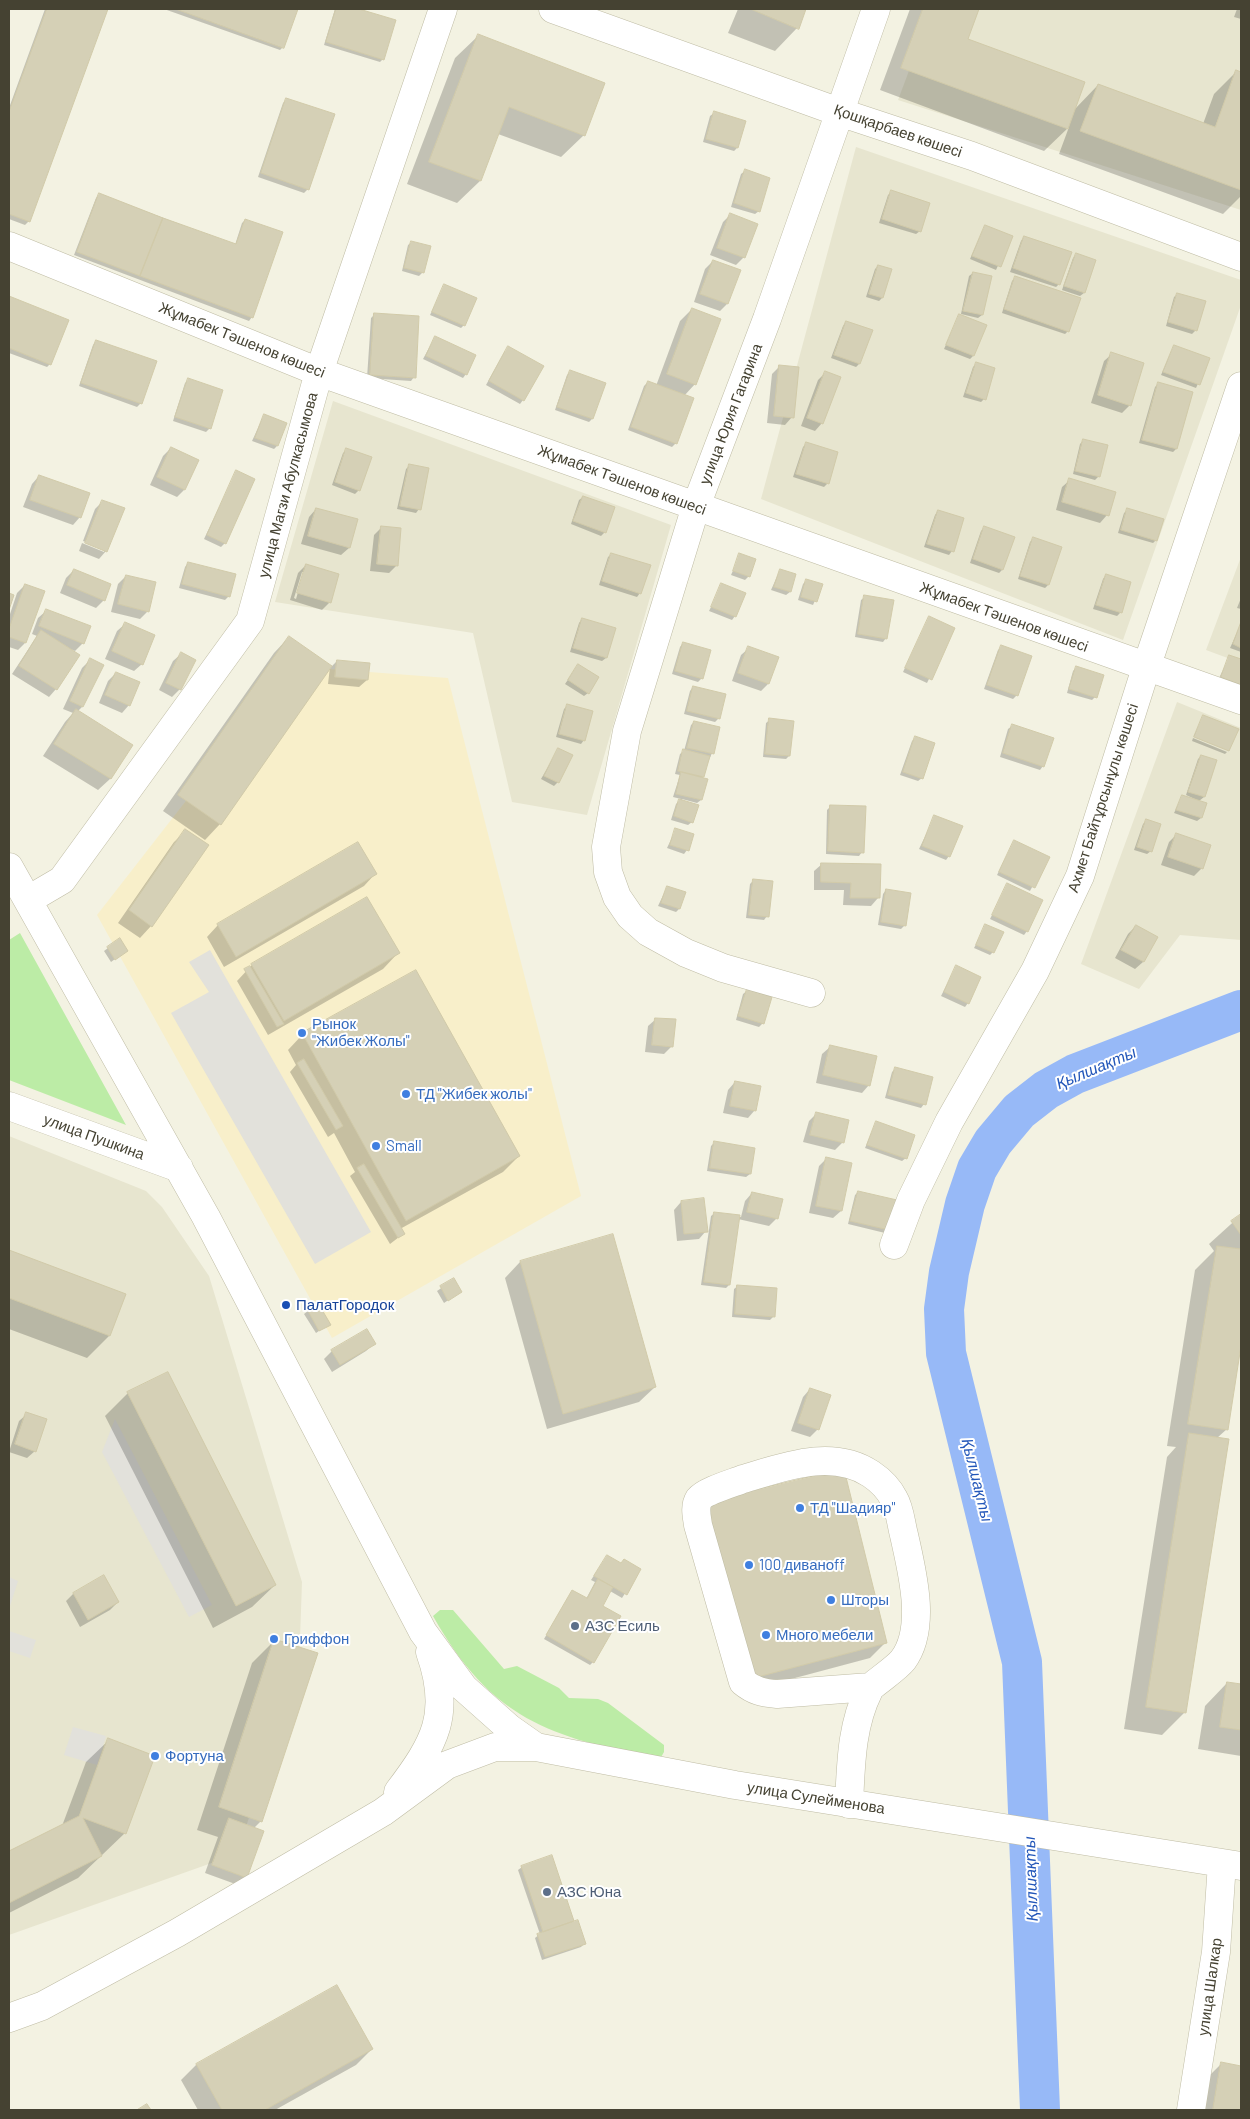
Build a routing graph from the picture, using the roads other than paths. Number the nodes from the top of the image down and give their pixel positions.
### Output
1 (443, 9) edge
2 (553, 9) edge
3 (876, 9) edge
4 (839, 112) junction
5 (9, 246) edge
6 (1241, 257) edge
7 (319, 372) junction
8 (1241, 386) edge
9 (696, 506) junction
10 (1146, 668) junction
11 (1241, 700) edge
12 (9, 867) edge
13 (28, 900) junction
14 (812, 993) dead end
15 (9, 1106) edge
16 (179, 1168) junction
17 (894, 1245) dead end
18 (423, 1632) junction
19 (870, 1687) junction
20 (536, 1746) junction
21 (849, 1804) junction
22 (383, 1812) junction
23 (1231, 1865) edge
24 (9, 2018) edge
25 (1191, 2110) edge

1 - 7 street, улица Магзи Абулкасымова
2 - 4 street, Қошқарбаев көшесі
3 - 4 street, улица Юрия Гагарина
4 - 6 street, Қошқарбаев көшесі
4 - 9 street, улица Юрия Гагарина
5 - 7 street, Жұмабек Тәшенов көшесі
7 - 9 street, Жұмабек Тәшенов көшесі
7 - 13 street, улица Магзи Абулкасымова
8 - 10 street, Ахмет Байтұрсынұлы көшесі
9 - 10 street, Жұмабек Тәшенов көшесі
9 - 14 street, улица Юрия Гагарина
10 - 11 street, Жұмабек Тәшенов көшесі
10 - 17 street, Ахмет Байтұрсынұлы көшесі
12 - 13 street
13 - 16 street
15 - 16 street, улица Пушкина
16 - 18 street
18 - 20 street
18 - 22 street
19 - 19 street
19 - 21 street
20 - 21 street, улица Сулейменова
20 - 22 street
21 - 23 street, улица Сулейменова
22 - 24 street
23 - 25 street, улица Шалкар

